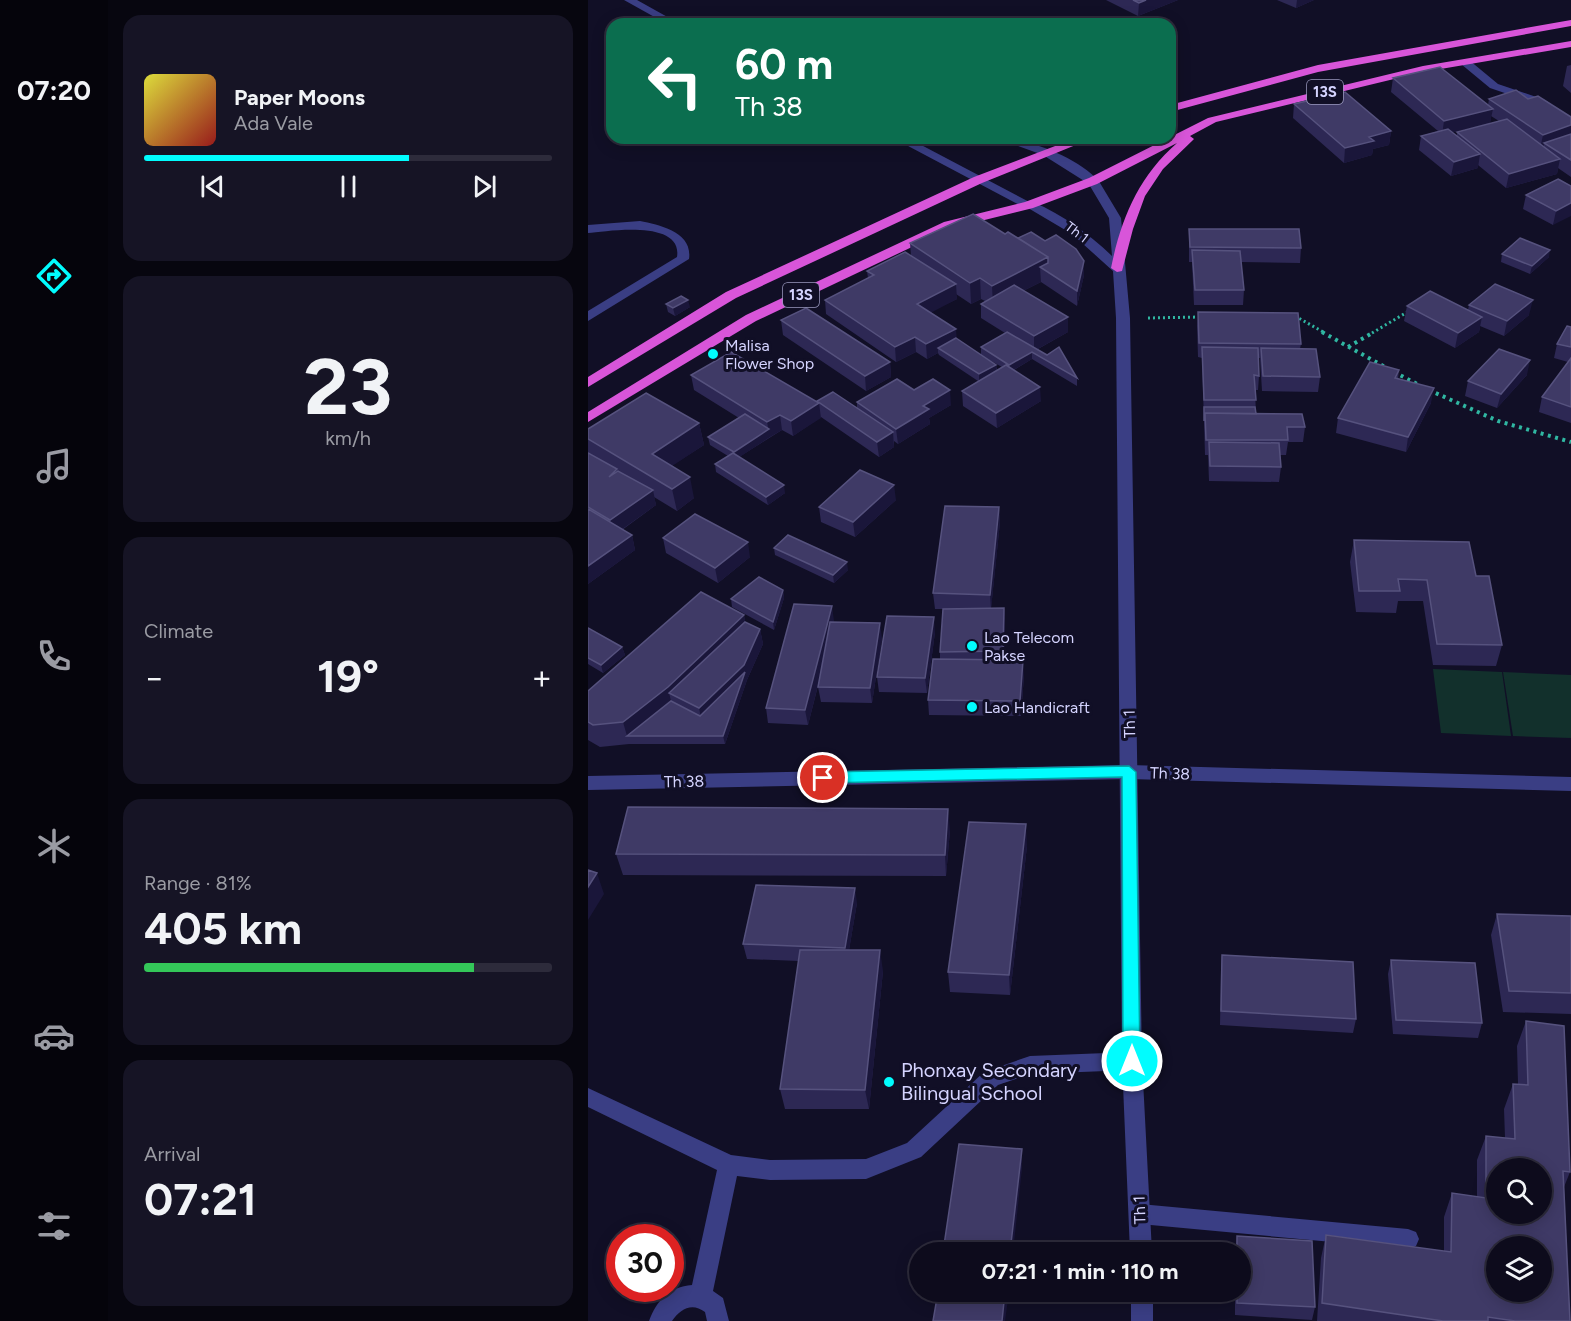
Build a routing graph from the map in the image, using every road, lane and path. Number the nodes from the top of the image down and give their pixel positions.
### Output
1 (629, 0) edge
2 (664, 18) edge
3 (1571, 23) edge
4 (1571, 44) edge
5 (1465, 62) junction
6 (1176, 107) edge
7 (1212, 120) junction
8 (1571, 123) edge
9 (1176, 138) edge
10 (910, 144) edge
11 (1021, 144) edge
12 (1070, 144) edge
13 (1165, 144) edge
14 (1047, 152) junction
15 (978, 180) junction
16 (1093, 181) junction
17 (1029, 205) junction
18 (588, 229) edge
19 (1117, 268) junction
20 (1418, 305) edge
21 (1283, 316) edge
22 (588, 317) edge
23 (1203, 317) edge
24 (1123, 318) junction
25 (1347, 347) junction
26 (588, 383) edge
27 (588, 417) edge
28 (1571, 442) edge
29 (1129, 772) junction
30 (588, 783) edge
31 (1571, 784) edge
32 (1132, 1061) junction
33 (588, 1097) edge
34 (729, 1165) junction
35 (1140, 1214) junction
36 (1408, 1239) dead end
37 (1141, 1242) edge
38 (701, 1296) junction
39 (1142, 1302) edge
40 (660, 1321) edge
41 (718, 1321) edge
42 (1142, 1321) edge

1 - 2 street
3 - 6 highway, 13S
4 - 5 highway, 13S
5 - 7 highway, 13S
5 - 8 street
7 - 9 highway, 13S
7 - 19 highway
10 - 15 street, Th 1
11 - 14 street
12 - 14 highway, 13S
13 - 16 highway, 13S
14 - 15 highway, 13S
14 - 16 street
15 - 17 street, Th 1
15 - 26 highway, 13S
16 - 17 highway, 13S
16 - 19 street, Th 1
17 - 19 street, Th 1
17 - 27 highway, 13S
18 - 22 street
19 - 24 street, Th 1
20 - 25 path
21 - 25 path
23 - 24 path
24 - 29 street, Th 1
25 - 28 path
29 - 30 street, Th 38
29 - 31 street, Th 38
29 - 32 street, Th 1
32 - 34 street
32 - 35 street, Th 1
33 - 34 street
34 - 38 street
35 - 36 street
35 - 37 street, Th 1
38 - 40 street
38 - 41 street
39 - 42 street

